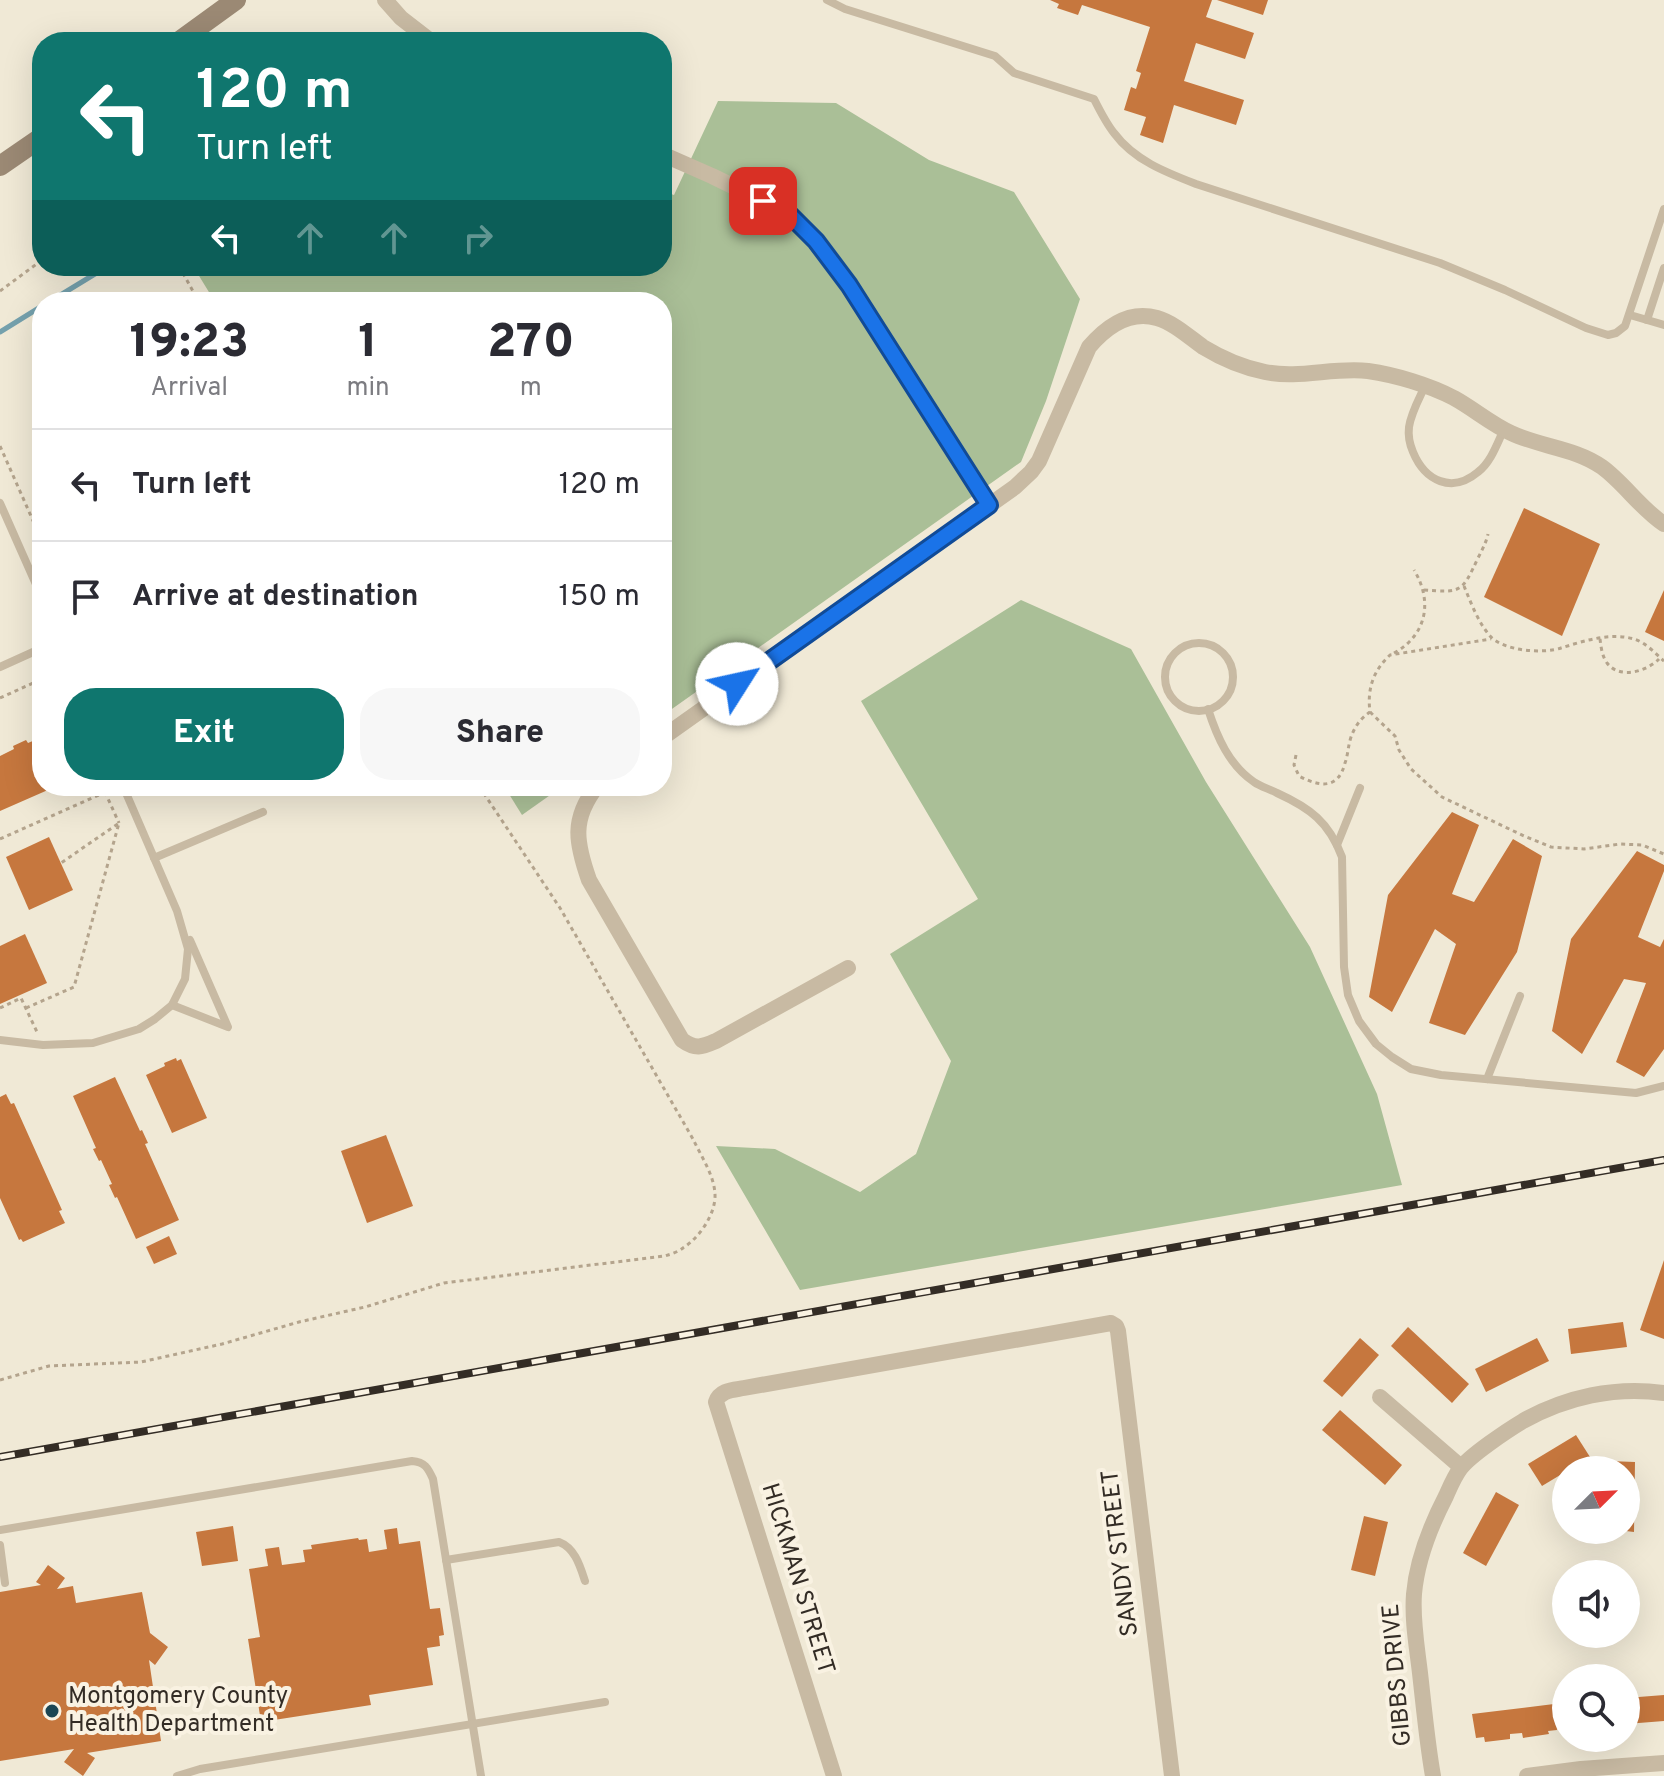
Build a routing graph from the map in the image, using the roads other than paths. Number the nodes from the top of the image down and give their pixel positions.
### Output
1 (236, 0) edge
2 (385, 0) edge
3 (827, 0) edge
4 (192, 32) edge
5 (419, 32) edge
6 (32, 144) edge
7 (672, 158) edge
8 (0, 166) edge
9 (1664, 209) edge
10 (1664, 268) edge
11 (1630, 315) junction
12 (1647, 320) junction
13 (1664, 325) edge
14 (1425, 386) junction
15 (1504, 429) junction
16 (0, 503) edge
17 (989, 505) junction
18 (1664, 524) edge
19 (32, 575) edge
20 (32, 653) edge
21 (0, 667) edge
22 (1208, 709) junction
23 (672, 731) edge
24 (1360, 788) dead end
25 (126, 796) edge
26 (589, 796) edge
27 (263, 812) dead end
28 (1337, 845) junction
29 (154, 858) junction
30 (177, 911) junction
31 (848, 968) dead end
32 (1520, 996) dead end
33 (172, 1005) junction
34 (0, 1040) edge
35 (1487, 1079) junction
36 (1664, 1086) edge
37 (1664, 1393) edge
38 (718, 1397) joint
39 (1380, 1397) dead end
40 (1461, 1467) junction
41 (0, 1530) edge
42 (0, 1545) edge
43 (446, 1560) junction
44 (585, 1581) dead end
45 (5, 1583) dead end
46 (605, 1702) dead end
47 (473, 1724) junction
48 (1664, 1763) edge
49 (177, 1776) edge
50 (481, 1776) edge
51 (834, 1776) edge
52 (1172, 1776) edge
53 (1433, 1776) edge
54 (1527, 1776) edge

1 - 4 street
2 - 5 street
3 - 11 lane
6 - 8 street
7 - 17 street
9 - 11 lane
10 - 12 lane
11 - 12 lane
12 - 13 lane
14 - 15 street
14 - 15 lane
14 - 17 street
15 - 18 street
16 - 19 lane
17 - 23 street
20 - 21 lane
22 - 22 lane
22 - 28 lane
24 - 28 lane
25 - 29 lane
26 - 31 street
27 - 29 lane
28 - 35 lane
29 - 30 lane
30 - 33 lane
30 - 33 lane
32 - 35 lane
33 - 34 lane
35 - 36 lane
37 - 40 street, GIBBS DRIVE
38 - 51 street, HICKMAN STREET
38 - 52 street, SANDY STREET
39 - 40 street
40 - 53 street, GIBBS DRIVE
41 - 43 lane
42 - 45 lane
43 - 44 lane
43 - 47 lane
46 - 47 lane
47 - 49 lane
47 - 50 lane
48 - 54 street

